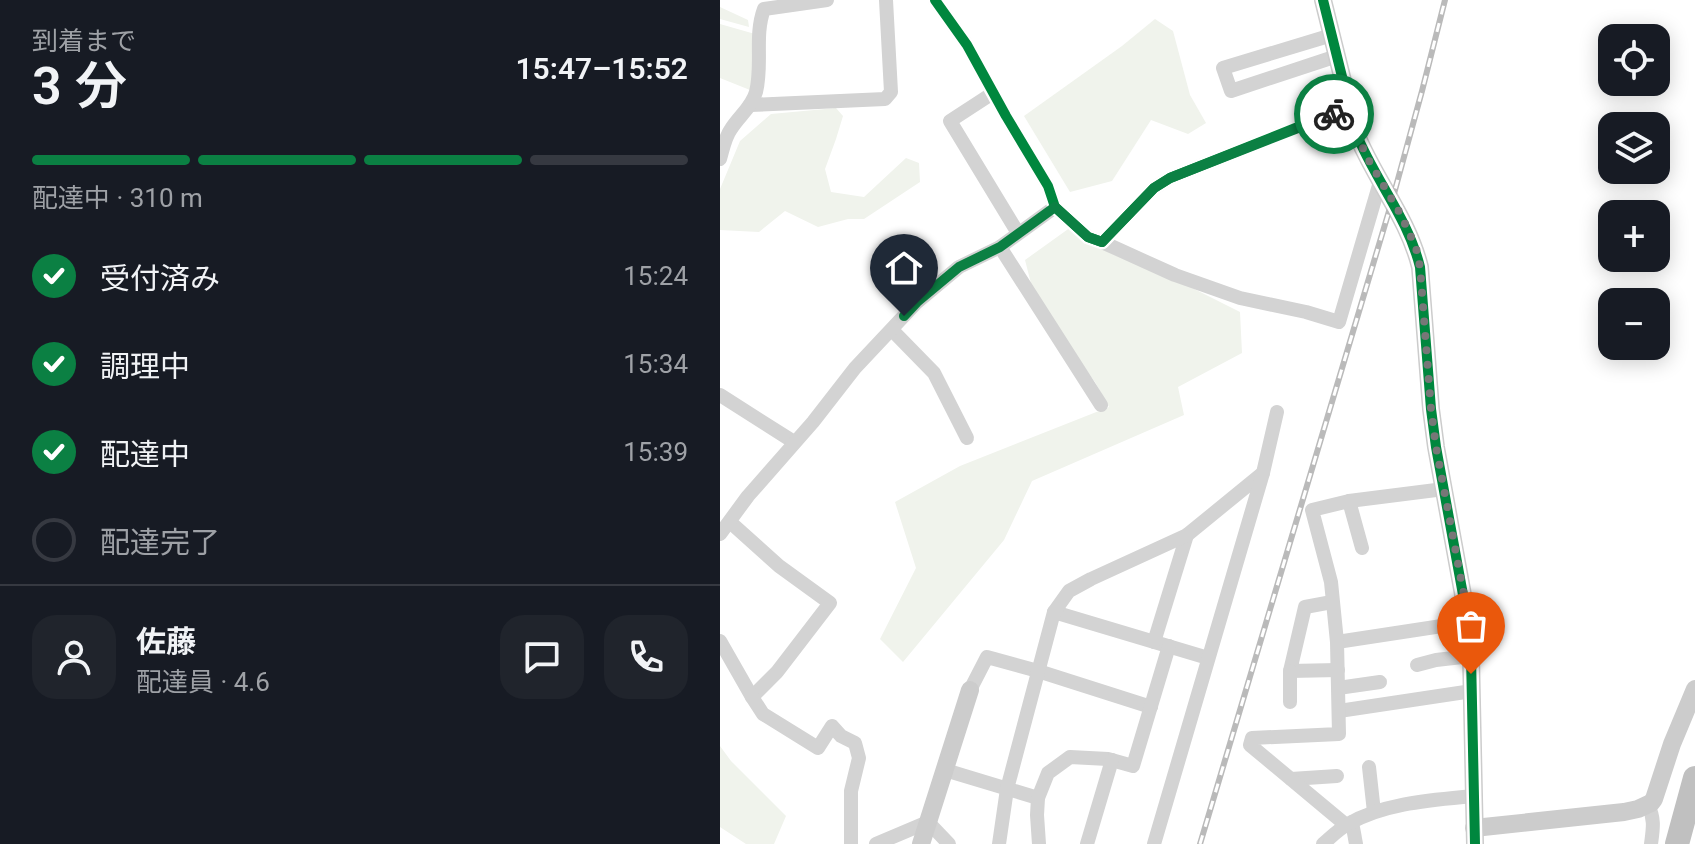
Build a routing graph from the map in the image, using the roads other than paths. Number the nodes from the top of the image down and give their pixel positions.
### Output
1 (827, 0) edge
2 (886, 0) edge
3 (935, 0) edge
4 (1323, 0) edge
5 (1332, 35) junction
6 (1337, 56) junction
7 (993, 93) junction
8 (750, 105) junction
9 (1349, 109) junction
10 (724, 129) edge
11 (720, 159) edge
12 (1380, 182) junction
13 (1055, 207) junction
14 (1018, 233) junction
15 (1102, 242) junction
16 (1000, 247) junction
17 (892, 330) junction
18 (720, 395) edge
19 (1101, 405) dead end
20 (1277, 412) dead end
21 (967, 438) dead end
22 (794, 442) junction
23 (1263, 473) junction
24 (1444, 489) junction
25 (1349, 501) junction
26 (730, 522) junction
27 (720, 534) edge
28 (1187, 535) junction
29 (1362, 548) dead end
30 (1332, 602) junction
31 (1054, 612) junction
32 (1468, 622) junction
33 (720, 641) edge
34 (1337, 642) junction
35 (1162, 644) junction
36 (1471, 656) junction
37 (1208, 658) junction
38 (1417, 665) dead end
39 (1338, 670) junction
40 (1038, 671) junction
41 (1290, 671) junction
42 (1380, 682) dead end
43 (1338, 688) junction
44 (1695, 689) edge
45 (970, 690) joint
46 (1472, 691) junction
47 (752, 697) junction
48 (1290, 702) dead end
49 (1151, 707) junction
50 (1339, 711) junction
51 (1112, 760) junction
52 (1369, 767) dead end
53 (945, 770) junction
54 (1337, 776) dead end
55 (1695, 778) edge
56 (1291, 779) junction
57 (1007, 789) junction
58 (1473, 796) junction
59 (1038, 798) junction
60 (1648, 805) junction
61 (1374, 812) junction
62 (928, 822) junction
63 (1349, 823) junction
64 (1474, 836) edge
65 (1695, 836) edge
66 (851, 844) edge
67 (876, 844) edge
68 (921, 844) edge
69 (949, 844) edge
70 (999, 844) edge
71 (1039, 844) edge
72 (1087, 844) edge
73 (1154, 844) edge
74 (1323, 844) edge
75 (1356, 844) edge
76 (1651, 844) edge
77 (1677, 844) edge
78 (1693, 844) edge

1 - 8 street
2 - 8 street
3 - 7 street
4 - 5 street
5 - 6 street
5 - 6 street
6 - 9 street
7 - 13 street
7 - 14 street
8 - 10 street
9 - 12 street
9 - 15 street
10 - 11 street
12 - 15 street
12 - 24 street
13 - 14 street
13 - 15 street
14 - 16 street
16 - 17 street
16 - 19 street
17 - 21 street
17 - 22 street
18 - 22 street
20 - 23 street
22 - 26 street
23 - 28 street
23 - 37 street
24 - 25 street
24 - 32 street
25 - 29 street
25 - 30 street
26 - 27 street
26 - 47 street
28 - 31 street
28 - 35 street
30 - 34 street
30 - 41 street
31 - 35 street
31 - 40 street
32 - 34 street
32 - 36 street
33 - 47 street
34 - 39 street
35 - 37 street
35 - 49 street
36 - 38 street
36 - 46 street
37 - 73 street
39 - 41 street
39 - 43 street
40 - 45 street
40 - 49 street
40 - 57 street
41 - 48 street
42 - 43 street
43 - 50 street
44 - 60 street
45 - 53 street
46 - 50 street
46 - 58 street
47 - 66 street
49 - 51 street
50 - 56 street
51 - 59 street
51 - 72 street
52 - 61 street
53 - 57 street
53 - 62 street
54 - 56 street
55 - 77 highway
56 - 63 street
57 - 59 street
57 - 70 street
58 - 61 street
58 - 64 street
59 - 71 street
60 - 64 street
60 - 76 street
61 - 63 street
62 - 67 street
62 - 68 street
62 - 69 street
63 - 74 street
63 - 75 street
65 - 78 highway

